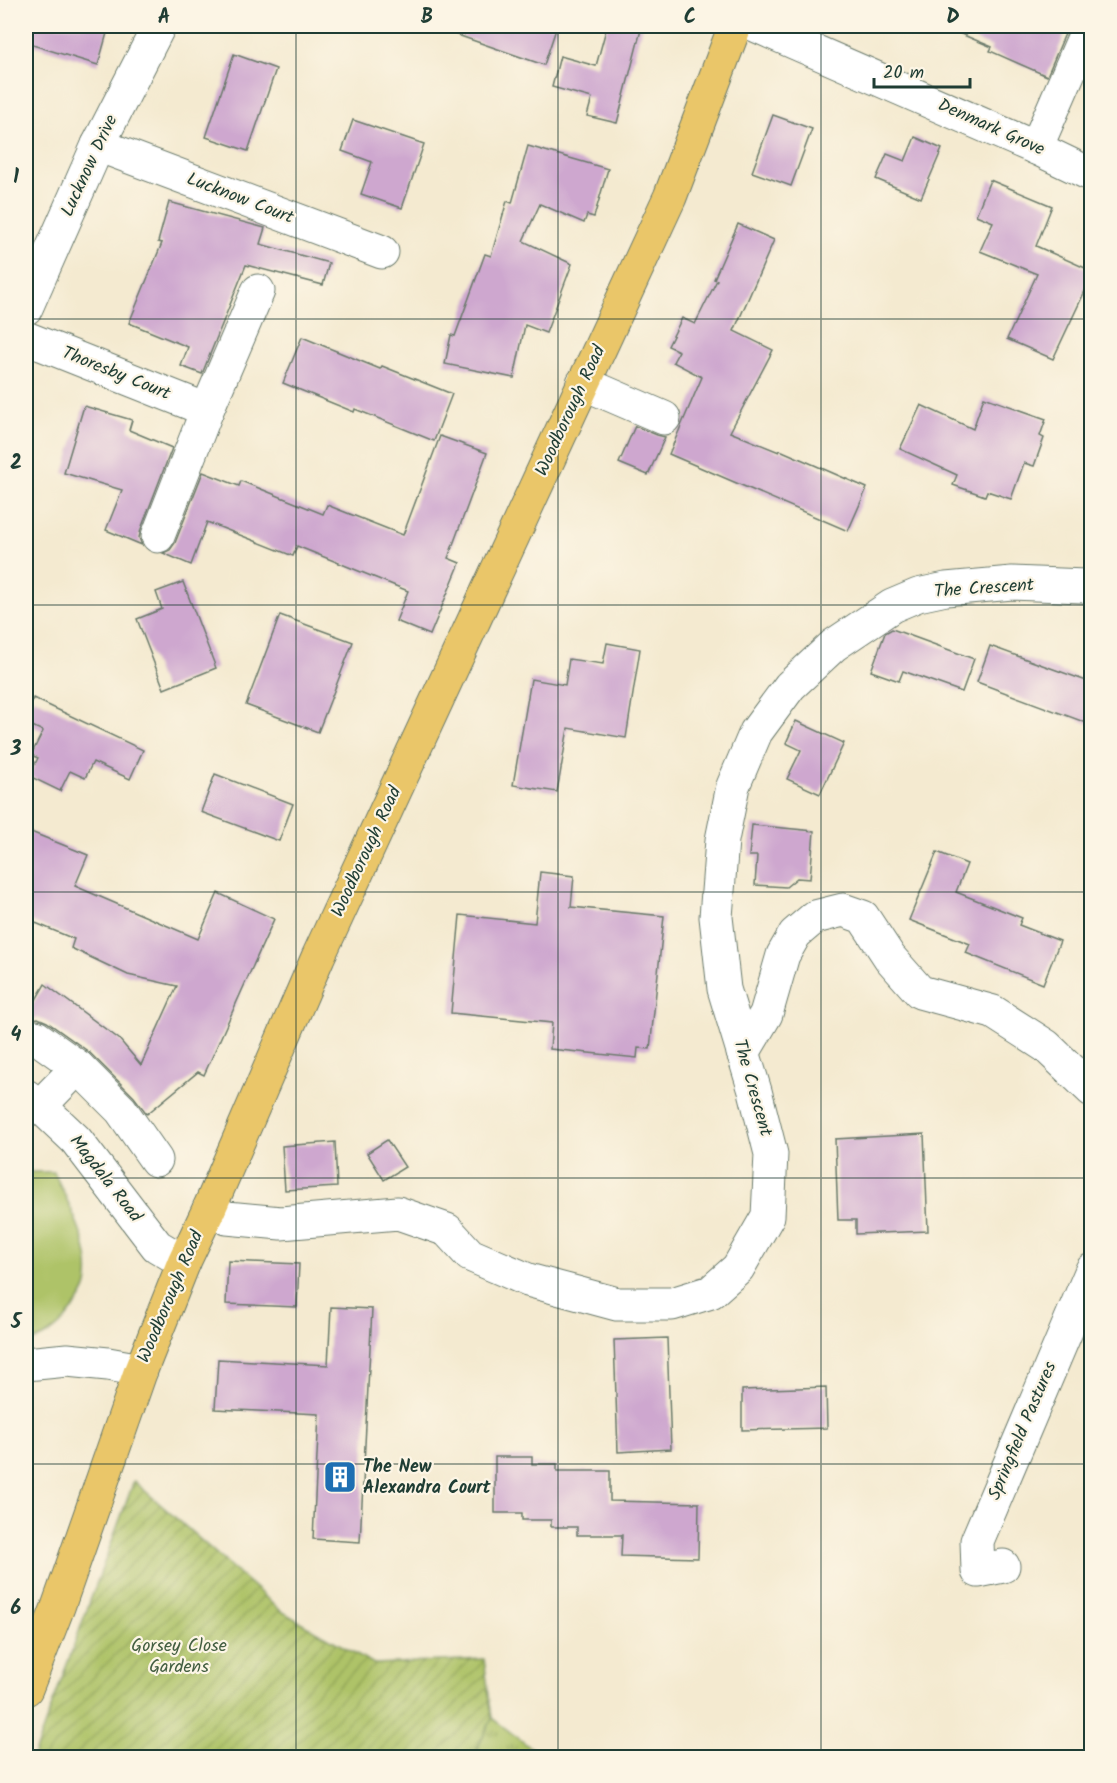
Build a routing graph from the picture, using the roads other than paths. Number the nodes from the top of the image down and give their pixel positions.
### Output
1 (159, 26) edge
2 (735, 26) edge
3 (757, 26) edge
4 (1089, 26) edge
5 (98, 146) junction
6 (1036, 148) junction
7 (1092, 175) edge
8 (382, 252) dead end
9 (258, 291) dead end
10 (26, 308) edge
11 (26, 338) edge
12 (584, 383) junction
13 (207, 410) junction
14 (664, 418) dead end
15 (158, 536) dead end
16 (1092, 588) edge
17 (36, 1036) dead end
18 (743, 1053) junction
19 (78, 1067) junction
20 (1092, 1090) edge
21 (33, 1101) edge
22 (156, 1160) dead end
23 (209, 1209) junction
24 (184, 1262) junction
25 (1092, 1270) edge
26 (26, 1364) edge
27 (141, 1370) junction
28 (1003, 1566) dead end
29 (32, 1654) edge
30 (26, 1689) edge

1 - 5 street, Lucknow Drive
2 - 12 main road, Woodborough Road
3 - 6 street, Denmark Grove
4 - 6 street
5 - 8 street, Lucknow Court
5 - 10 street, Lucknow Drive
6 - 7 street, Denmark Grove
9 - 13 street
11 - 13 street, Thoresby Court
12 - 14 street
12 - 23 main road, Woodborough Road
13 - 15 street
16 - 18 street, The Crescent
17 - 19 street
18 - 20 street
18 - 23 street, The Crescent
19 - 21 street
19 - 22 street
21 - 24 street, Magdala Road
23 - 24 main road, Woodborough Road
24 - 27 main road, Woodborough Road
25 - 28 street, Springfield Pastures
26 - 27 street
27 - 29 main road, Woodborough Road
29 - 30 main road, Woodborough Road

